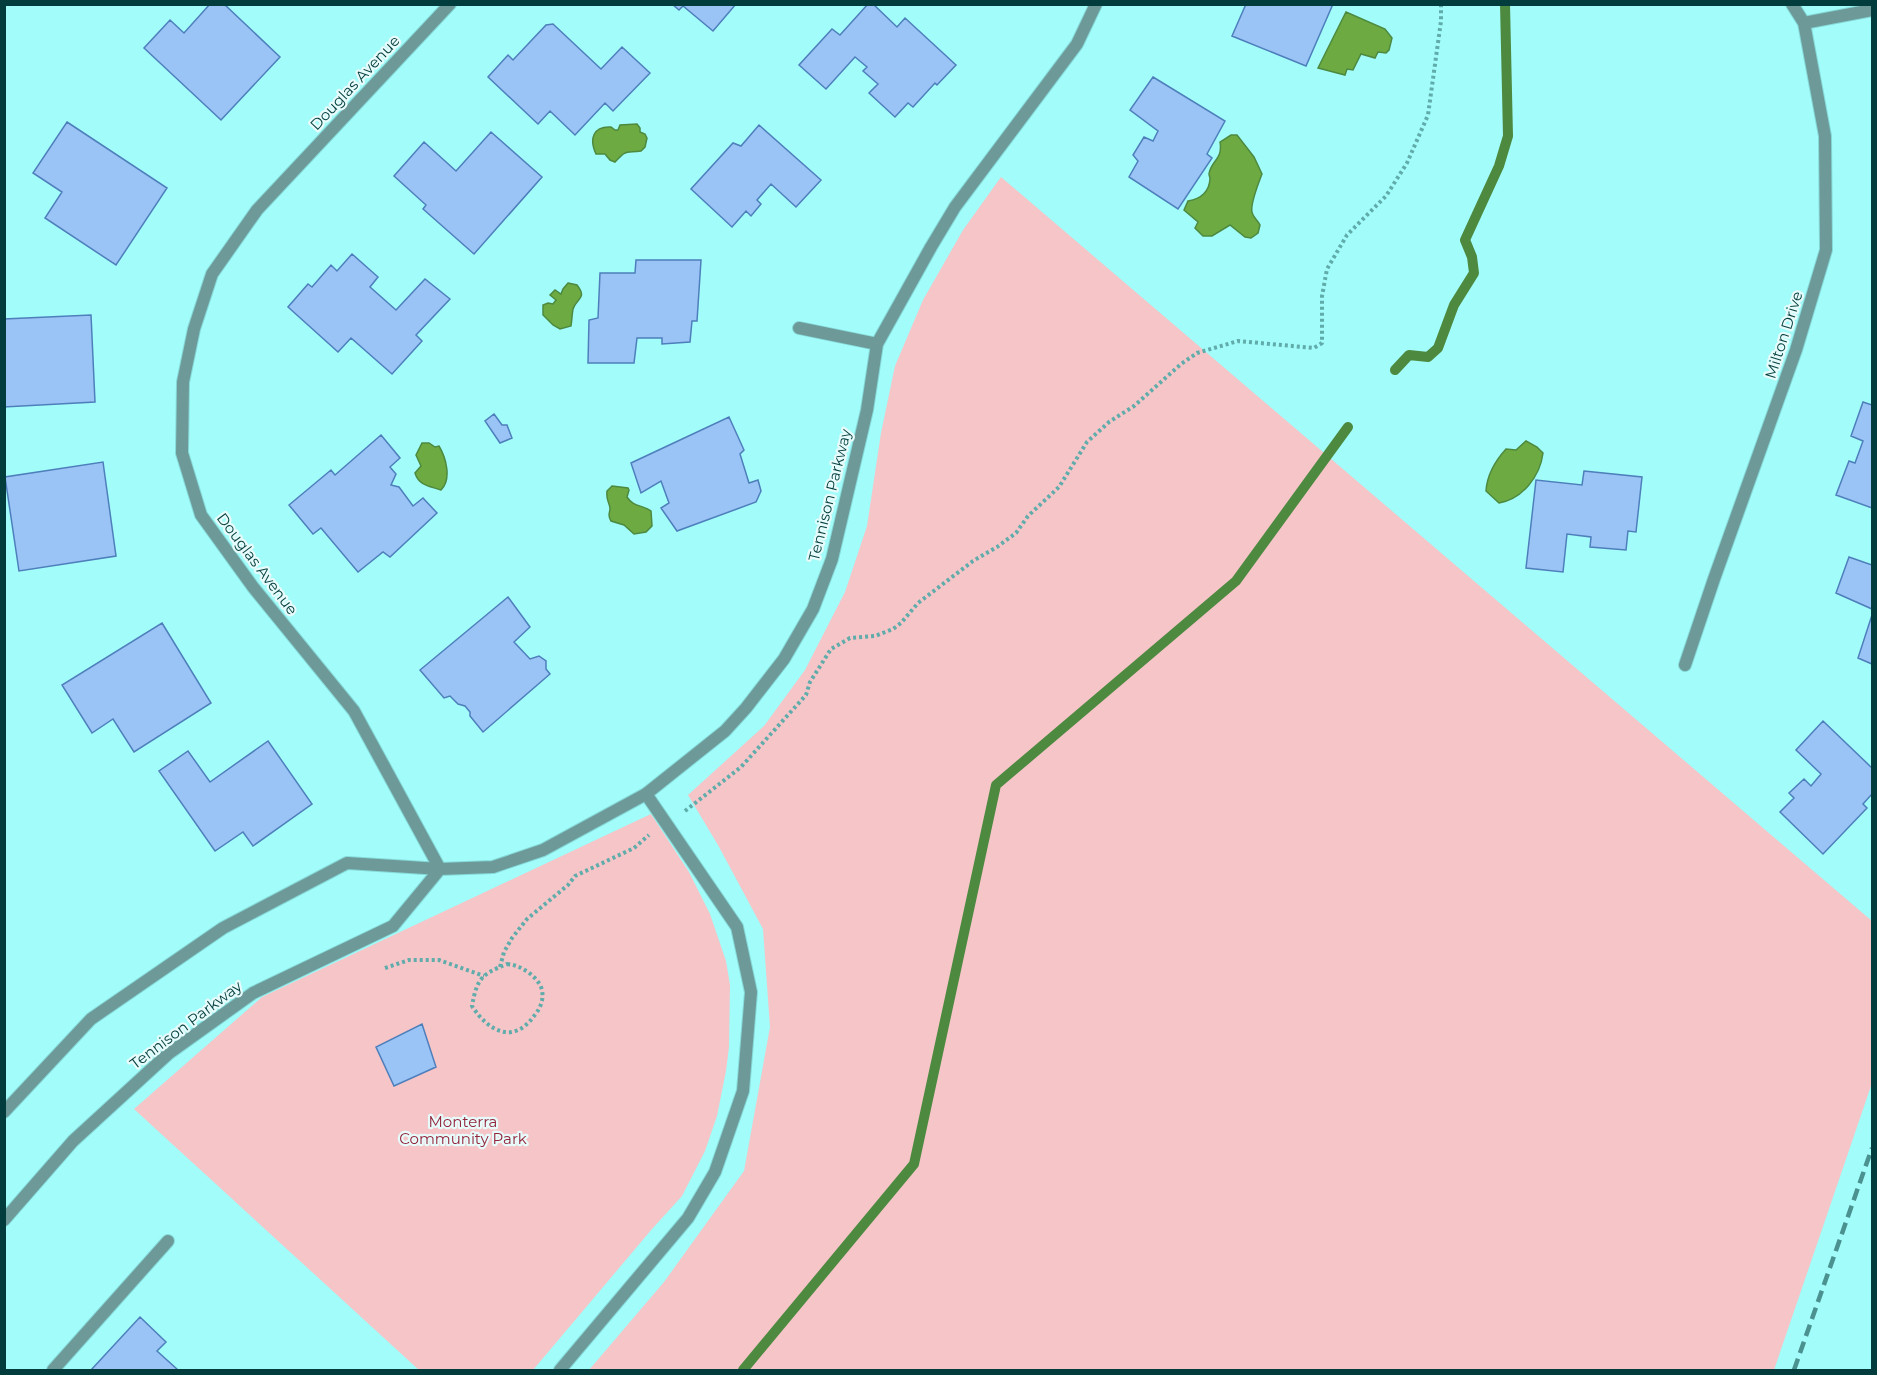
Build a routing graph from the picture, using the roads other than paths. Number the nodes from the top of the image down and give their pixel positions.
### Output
1 (450, 4) edge
2 (1096, 4) edge
3 (1792, 4) edge
4 (1872, 10) edge
5 (1804, 23) junction
6 (799, 328) dead end
7 (877, 344) junction
8 (1685, 665) dead end
9 (646, 794) junction
10 (440, 869) junction
11 (4, 1112) edge
12 (4, 1220) edge
13 (168, 1241) dead end
14 (53, 1371) edge
15 (560, 1371) edge

1 - 10 street, Douglas Avenue
2 - 7 street, Tennison Parkway
3 - 5 street, Milton Drive
4 - 5 street
5 - 8 street, Milton Drive
6 - 7 street
7 - 9 street, Tennison Parkway
9 - 10 street, Tennison Parkway
9 - 15 street
10 - 11 street, Tennison Parkway
10 - 12 street, Tennison Parkway
13 - 14 street

